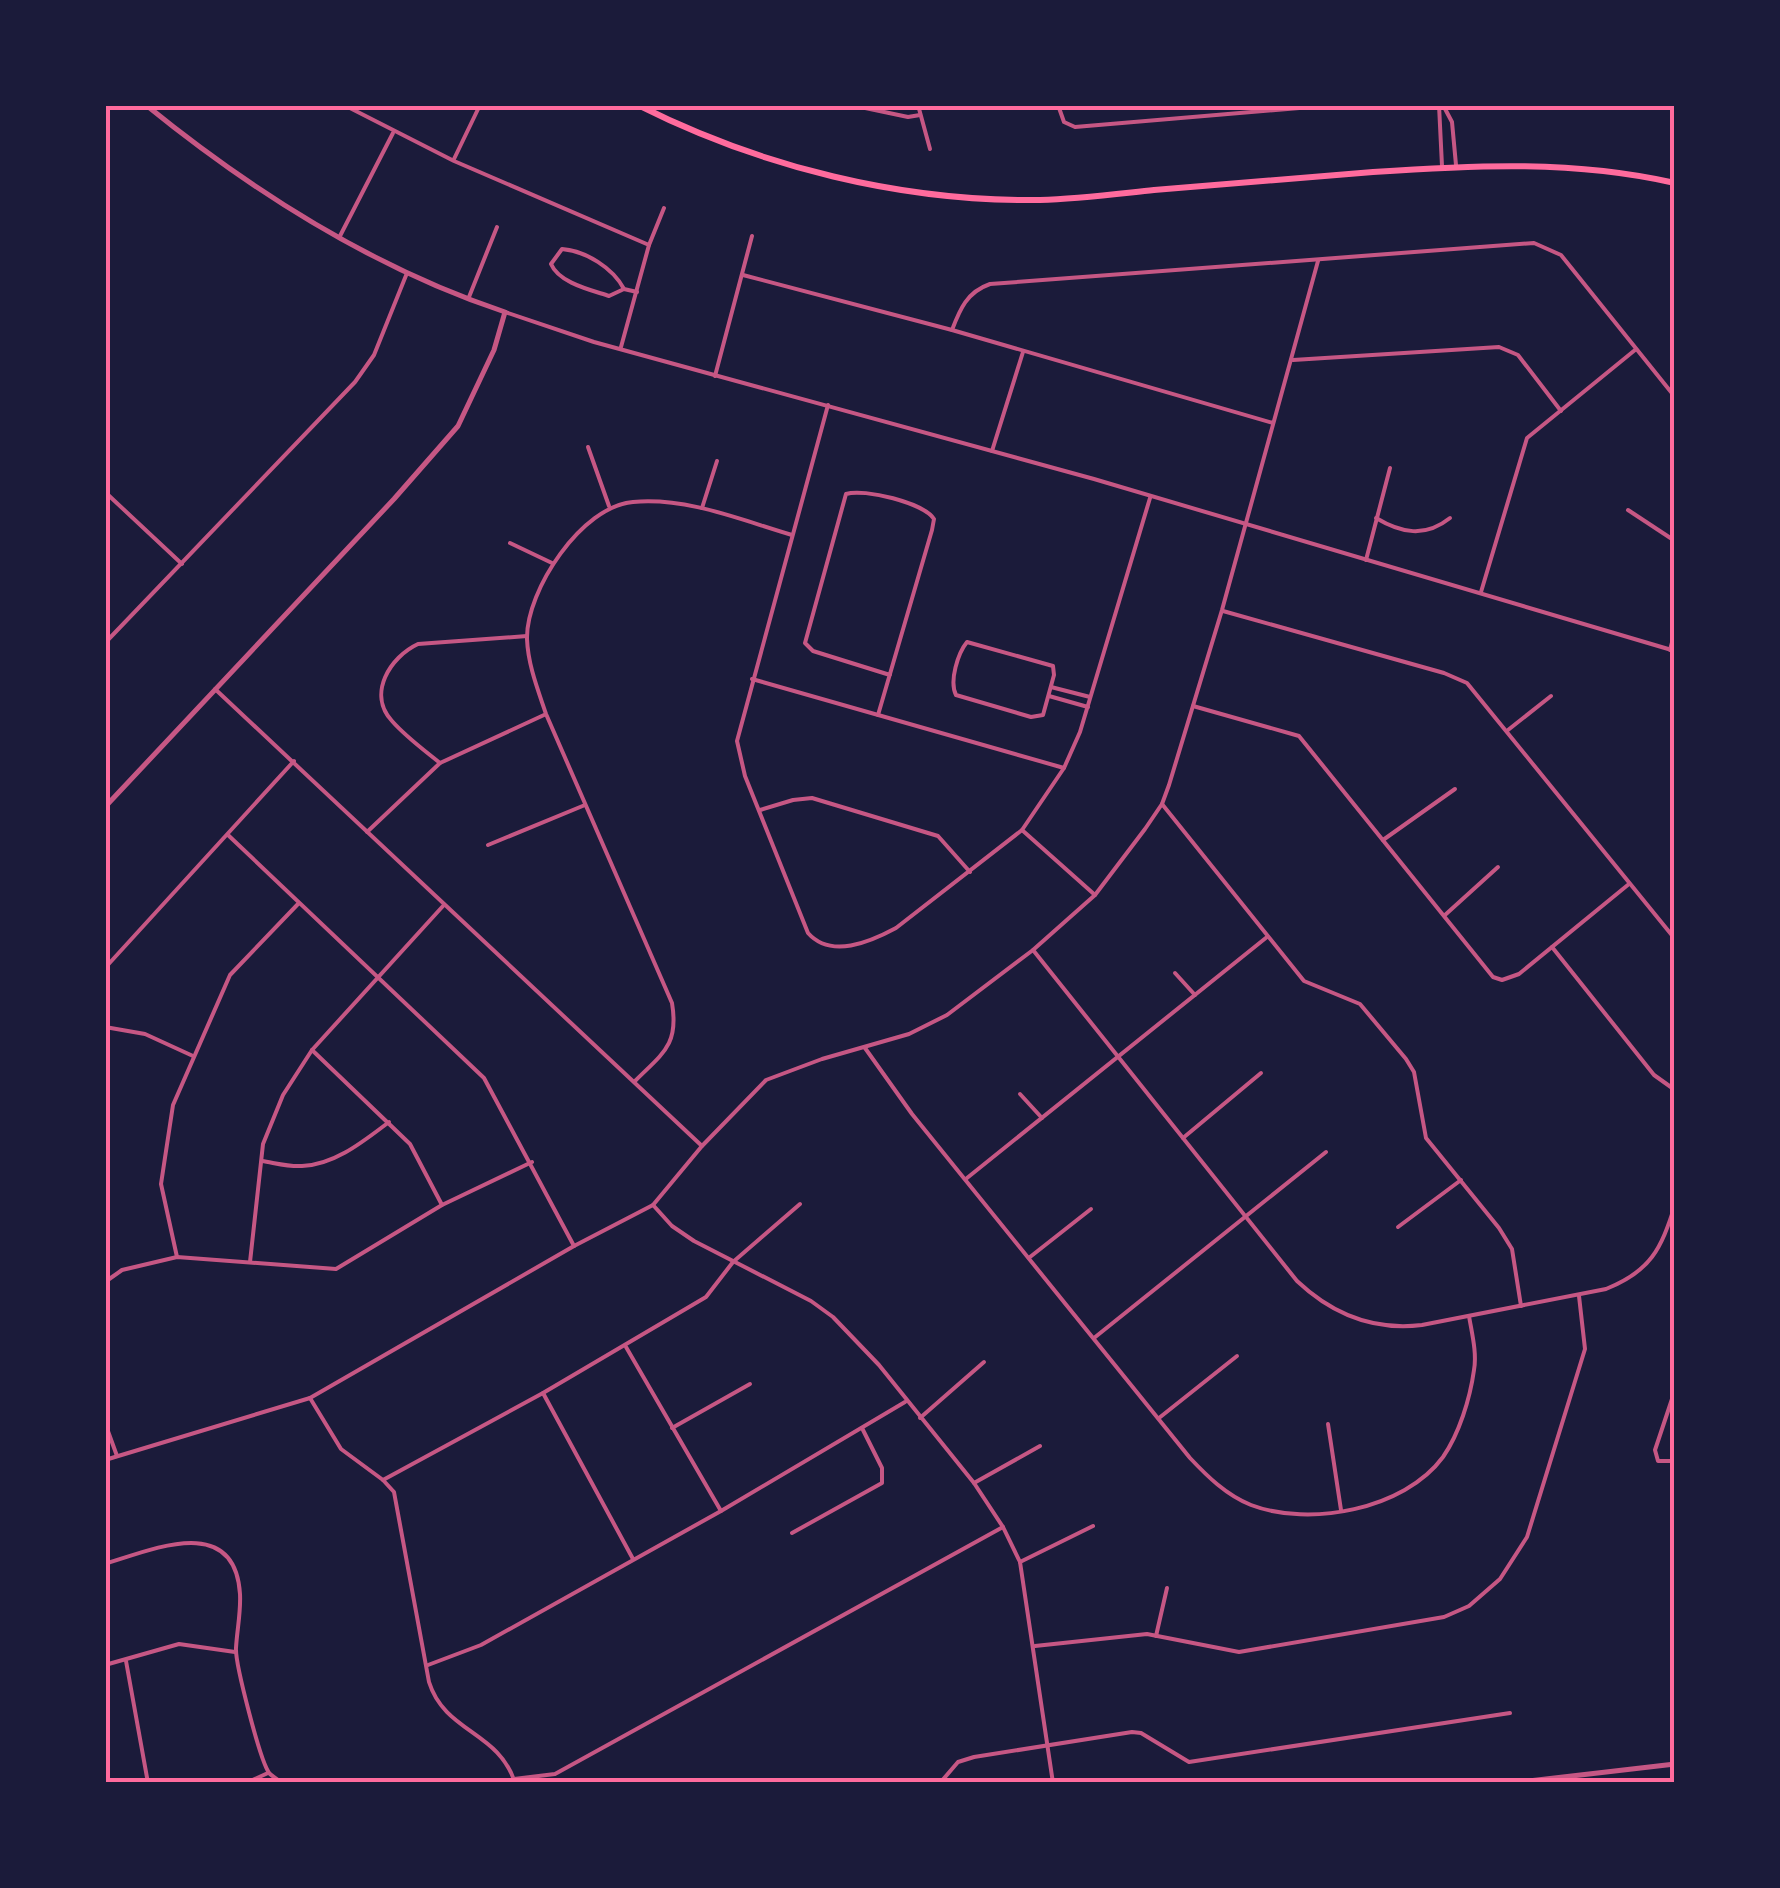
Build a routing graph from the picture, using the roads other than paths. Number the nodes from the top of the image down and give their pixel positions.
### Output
1 (146, 105) edge
2 (344, 105) edge
3 (480, 105) edge
4 (638, 105) edge
5 (850, 105) edge
6 (918, 105) edge
7 (1058, 105) edge
8 (1191, 105) edge
9 (1335, 105) edge
10 (1441, 105) edge
11 (1315, 106) edge
12 (920, 115) junction
13 (1191, 117) junction
14 (393, 132) junction
15 (930, 150) dead end
16 (454, 161) junction
17 (1456, 165) junction
18 (1442, 166) junction
19 (1675, 183) edge
20 (664, 208) dead end
21 (497, 228) dead end
22 (340, 236) junction
23 (752, 236) dead end
24 (649, 245) junction
25 (1318, 261) junction
26 (408, 273) junction
27 (743, 275) junction
28 (624, 289) junction
29 (637, 292) junction
30 (468, 300) junction
31 (505, 312) junction
32 (952, 330) junction
33 (621, 349) junction
34 (1636, 349) junction
35 (1024, 352) junction
36 (1293, 360) junction
37 (715, 376) junction
38 (1675, 397) edge
39 (828, 405) junction
40 (1560, 412) junction
41 (1272, 422) junction
42 (588, 446) dead end
43 (992, 451) junction
44 (717, 461) dead end
45 (1390, 468) dead end
46 (105, 492) edge
47 (1150, 498) junction
48 (609, 506) junction
49 (702, 508) junction
50 (1628, 510) dead end
51 (1376, 518) junction
52 (1450, 518) dead end
53 (1440, 525) junction
54 (1243, 526) junction
55 (1447, 532) dead end
56 (792, 535) junction
57 (1675, 541) edge
58 (510, 542) dead end
59 (1366, 560) junction
60 (552, 563) junction
61 (182, 564) junction
62 (1481, 592) junction
63 (1222, 610) junction
64 (1675, 631) edge
65 (527, 636) junction
66 (105, 644) edge
67 (1673, 651) edge
68 (890, 675) junction
69 (752, 679) junction
70 (1051, 687) junction
71 (215, 690) junction
72 (1048, 696) junction
73 (1551, 696) dead end
74 (1090, 697) junction
75 (1194, 706) junction
76 (1088, 707) junction
77 (546, 714) junction
78 (878, 715) junction
79 (1507, 730) junction
80 (294, 761) junction
81 (440, 763) junction
82 (1064, 768) junction
83 (1455, 789) dead end
84 (1162, 804) junction
85 (584, 805) junction
86 (105, 807) edge
87 (760, 810) junction
88 (1022, 830) junction
89 (367, 832) junction
90 (228, 836) junction
91 (1383, 840) junction
92 (488, 845) dead end
93 (1498, 867) dead end
94 (970, 872) junction
95 (1629, 884) junction
96 (1095, 895) junction
97 (298, 904) junction
98 (444, 905) junction
99 (1446, 915) junction
100 (1268, 937) junction
101 (1675, 939) edge
102 (1551, 946) junction
103 (1033, 950) junction
104 (105, 968) edge
105 (1174, 972) dead end
106 (380, 978) junction
107 (1195, 996) junction
108 (105, 1027) edge
109 (865, 1048) junction
110 (312, 1050) junction
111 (192, 1056) junction
112 (1118, 1058) junction
113 (1261, 1073) dead end
114 (635, 1080) junction
115 (1675, 1090) edge
116 (1020, 1094) dead end
117 (1042, 1118) junction
118 (389, 1122) junction
119 (1183, 1138) junction
120 (702, 1146) junction
121 (1326, 1152) dead end
122 (262, 1161) junction
123 (532, 1162) junction
124 (967, 1178) junction
125 (1461, 1180) junction
126 (653, 1204) junction
127 (800, 1204) dead end
128 (442, 1205) junction
129 (1675, 1205) edge
130 (1092, 1209) dead end
131 (1246, 1218) junction
132 (1398, 1227) dead end
133 (1665, 1237) junction
134 (1675, 1237) edge
135 (574, 1246) junction
136 (177, 1257) junction
137 (1030, 1257) junction
138 (250, 1262) junction
139 (733, 1262) junction
140 (105, 1282) edge
141 (1578, 1296) junction
142 (1522, 1307) junction
143 (1469, 1316) junction
144 (1094, 1338) junction
145 (625, 1346) junction
146 (1237, 1356) dead end
147 (984, 1362) dead end
148 (750, 1384) dead end
149 (1675, 1390) edge
150 (542, 1393) junction
151 (310, 1398) junction
152 (906, 1402) junction
153 (920, 1418) junction
154 (1159, 1418) junction
155 (105, 1423) edge
156 (1328, 1424) dead end
157 (672, 1428) junction
158 (862, 1428) junction
159 (1040, 1446) dead end
160 (117, 1456) junction
161 (105, 1460) edge
162 (1675, 1461) edge
163 (382, 1480) junction
164 (974, 1483) junction
165 (1341, 1510) junction
166 (721, 1511) junction
167 (1093, 1526) dead end
168 (1002, 1527) junction
169 (792, 1534) dead end
170 (633, 1559) junction
171 (1020, 1562) junction
172 (105, 1564) edge
173 (1167, 1588) dead end
174 (1156, 1636) junction
175 (1035, 1646) junction
176 (235, 1652) junction
177 (126, 1661) junction
178 (105, 1665) edge
179 (428, 1665) junction
180 (1510, 1714) dead end
181 (1048, 1747) junction
182 (1675, 1764) edge
183 (268, 1773) junction
184 (514, 1781) edge
185 (148, 1783) edge
186 (246, 1783) edge
187 (281, 1783) edge
188 (940, 1783) edge
189 (1054, 1783) edge
190 (1512, 1783) edge

1 - 22 street
2 - 14 street
3 - 16 street
4 - 18 main road
5 - 12 street
6 - 12 street
7 - 13 street
8 - 13 street
9 - 11 street
10 - 17 street
10 - 18 street
11 - 13 street
12 - 15 street
14 - 16 street
14 - 22 street
16 - 24 street
17 - 18 main road
17 - 19 main road
20 - 24 street
21 - 30 street
22 - 26 street
23 - 27 street
24 - 29 street
25 - 32 street
25 - 34 street
25 - 36 street
26 - 30 street
26 - 61 street
27 - 32 street
27 - 37 street
28 - 28 street
28 - 29 street
29 - 33 street
30 - 31 street
31 - 33 street
31 - 71 street
32 - 35 street
33 - 37 street
34 - 38 street
34 - 40 street
35 - 41 street
35 - 43 street
36 - 40 street
36 - 41 street
37 - 39 street
39 - 43 street
39 - 56 street
40 - 62 street
41 - 54 street
42 - 48 street
43 - 47 street
44 - 49 street
45 - 51 street
46 - 61 street
47 - 54 street
47 - 74 street
48 - 49 street
48 - 60 street
49 - 56 street
50 - 57 street
51 - 53 street
51 - 59 street
52 - 53 street
53 - 55 street
54 - 59 street
54 - 63 street
56 - 69 street
58 - 60 street
59 - 62 street
60 - 65 street
61 - 66 street
62 - 67 street
63 - 75 street
63 - 79 street
64 - 67 street
65 - 77 street
65 - 81 street
68 - 68 street
68 - 78 street
69 - 78 street
69 - 87 street
70 - 72 street
70 - 72 street
70 - 74 street
71 - 80 street
71 - 86 street
72 - 76 street
73 - 79 street
74 - 76 street
75 - 84 street
75 - 91 street
76 - 82 street
77 - 81 street
77 - 85 street
78 - 82 street
79 - 95 street
80 - 89 street
80 - 90 street
81 - 89 street
82 - 88 street
83 - 91 street
84 - 96 street
84 - 100 street
85 - 92 street
85 - 114 street
87 - 94 street
87 - 94 street
88 - 94 street
88 - 96 street
89 - 98 street
90 - 97 street
90 - 104 street
91 - 99 street
93 - 99 street
95 - 101 street
95 - 102 street
96 - 103 street
97 - 106 street
97 - 111 street
98 - 106 street
98 - 114 street
99 - 102 street
100 - 107 street
100 - 125 street
102 - 115 street
103 - 109 street
103 - 112 street
105 - 107 street
106 - 110 street
106 - 123 street
107 - 112 street
108 - 111 street
109 - 120 street
109 - 124 street
110 - 118 street
110 - 122 street
111 - 136 street
112 - 117 street
112 - 119 street
113 - 119 street
114 - 120 street
116 - 117 street
117 - 124 street
118 - 122 street
118 - 128 street
119 - 131 street
120 - 126 street
121 - 131 street
122 - 138 street
123 - 128 street
123 - 135 street
124 - 137 street
125 - 132 street
125 - 142 street
126 - 135 street
126 - 139 street
127 - 139 street
128 - 138 street
129 - 133 street
130 - 137 street
131 - 143 street
131 - 144 street
133 - 134 street
133 - 141 street
135 - 151 street
136 - 138 street
136 - 140 street
137 - 144 street
139 - 145 street
139 - 152 street
141 - 142 street
141 - 174 street
142 - 143 street
143 - 165 street
144 - 154 street
145 - 150 street
145 - 157 street
146 - 154 street
147 - 153 street
148 - 157 street
149 - 162 street
150 - 163 street
150 - 170 street
151 - 160 street
151 - 163 street
152 - 153 street
152 - 158 street
153 - 164 street
154 - 165 street
155 - 160 street
156 - 165 street
157 - 166 street
158 - 166 street
158 - 169 street
159 - 164 street
160 - 161 street
163 - 179 street
164 - 168 street
166 - 170 street
167 - 171 street
168 - 171 street
168 - 184 street
170 - 179 street
171 - 175 street
172 - 176 street
173 - 174 street
174 - 175 street
175 - 181 street
176 - 177 street
176 - 183 street
177 - 178 street
177 - 185 street
179 - 184 street
180 - 181 street
181 - 188 street
181 - 189 street
182 - 190 street
183 - 186 street
183 - 187 street

